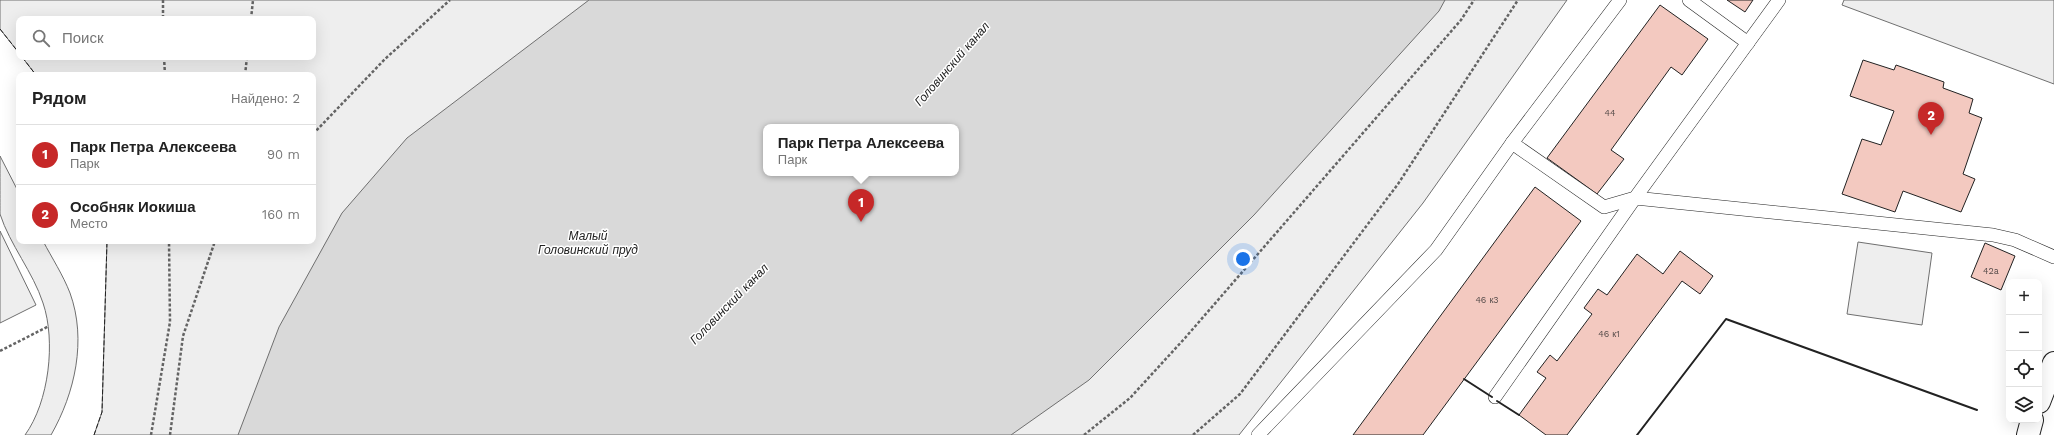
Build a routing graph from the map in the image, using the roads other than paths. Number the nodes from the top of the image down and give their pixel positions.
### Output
1 (1620, 0) edge
2 (1688, 0) edge
3 (1779, 0) edge
4 (1748, 43) junction
5 (1512, 143) junction
6 (1635, 198) junction
7 (2054, 257) edge
8 (2054, 363) edge
9 (2042, 394) edge
10 (1496, 397) dead end
11 (2031, 423) edge
12 (1258, 435) edge
13 (2028, 435) edge

1 - 5 lane
2 - 4 lane
3 - 4 lane
4 - 6 lane
5 - 6 lane
5 - 12 lane
6 - 7 lane
6 - 10 lane
8 - 9 street
11 - 13 street

